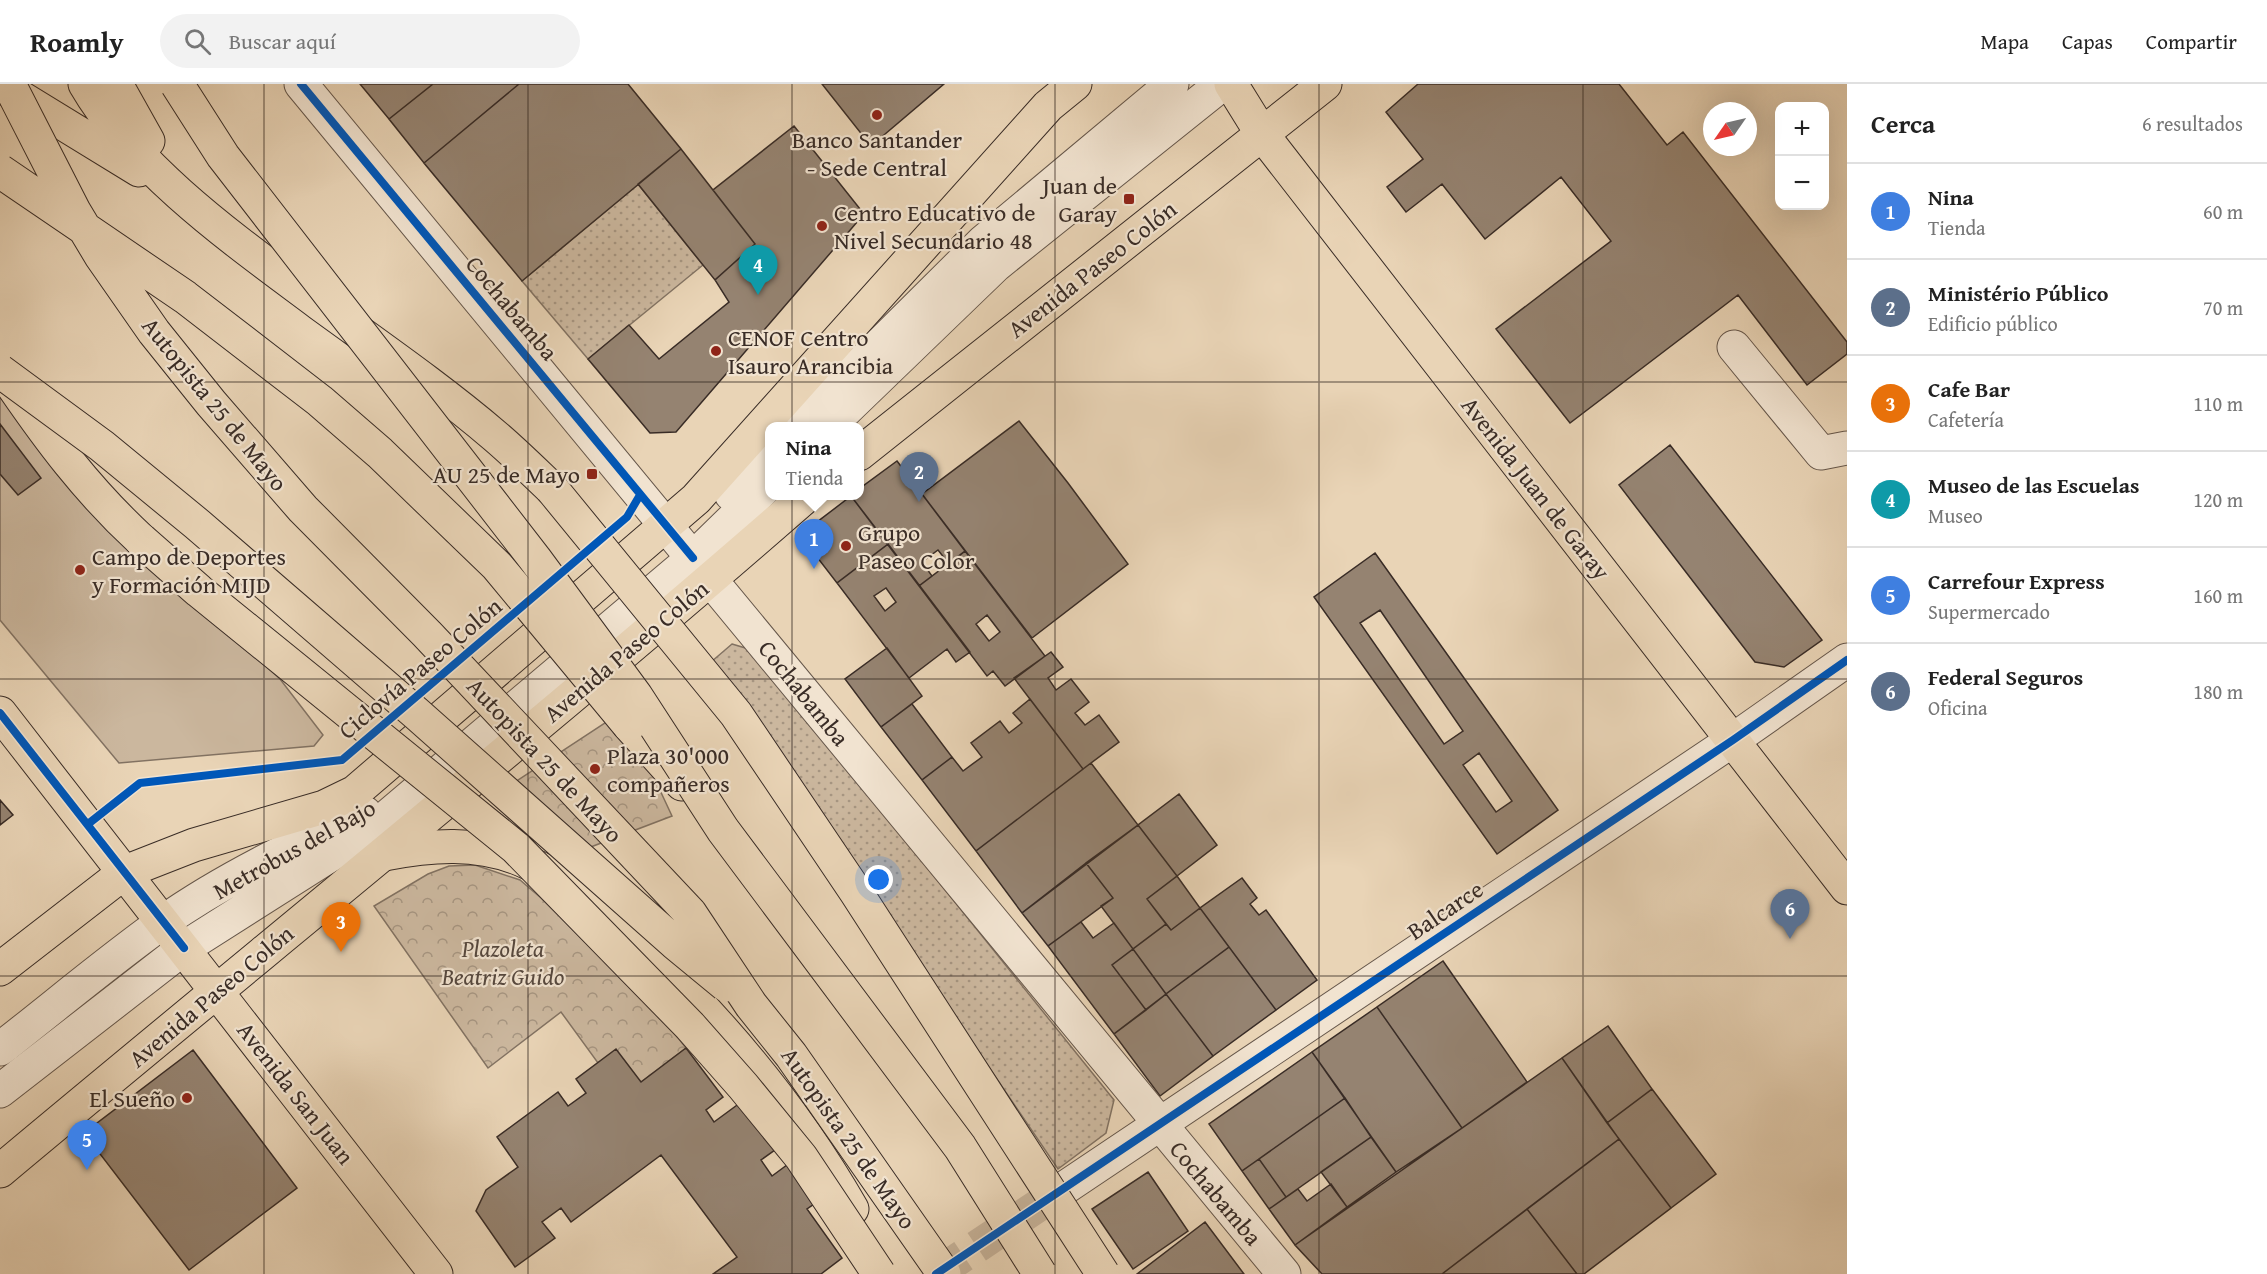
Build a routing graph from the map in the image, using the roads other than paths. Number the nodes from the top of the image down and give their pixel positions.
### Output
1 (9, 84) edge
2 (85, 84) edge
3 (116, 84) edge
4 (177, 84) edge
5 (301, 84) edge
6 (1075, 84) edge
7 (1172, 84) edge
8 (1222, 84) edge
9 (1231, 84) edge
10 (1325, 84) edge
11 (0, 85) edge
12 (1262, 134) junction
13 (0, 171) edge
14 (182, 196) junction
15 (1734, 347) dead end
16 (0, 369) edge
17 (802, 422) edge
18 (833, 422) edge
19 (1847, 448) edge
20 (864, 450) edge
21 (765, 460) edge
22 (765, 487) edge
23 (796, 500) edge
24 (688, 552) junction
25 (1847, 660) edge
26 (0, 713) edge
27 (1732, 740) junction
28 (723, 830) junction
29 (384, 854) junction
30 (125, 872) junction
31 (1847, 888) edge
32 (164, 922) junction
33 (184, 948) junction
34 (0, 969) edge
35 (216, 990) junction
36 (751, 1005) junction
37 (0, 1049) edge
38 (0, 1092) edge
39 (1160, 1125) junction
40 (0, 1172) edge
41 (1063, 1189) tunnel mouth
42 (436, 1274) edge
43 (879, 1274) edge
44 (944, 1274) edge
45 (1040, 1274) edge
46 (1103, 1274) edge
47 (1284, 1274) edge

1 - 36 main road, Autopista 25 de Mayo, bridge
2 - 14 main road
3 - 14 main road
4 - 28 main road, bridge
5 - 24 street, Cochabamba
6 - 24 main road, Avenida Paseo Colón
7 - 17 street
8 - 18 street
9 - 12 main road, Avenida Juan de Garay
10 - 12 main road, Avenida Paseo Colón
11 - 14 main road
12 - 20 main road, Avenida Paseo Colón
12 - 27 main road, Avenida Juan de Garay
13 - 28 main road, bridge
14 - 46 main road, bridge
15 - 19 street
16 - 36 main road, bridge
16 - 43 main road, bridge
21 - 24 street, Metrobus del Bajo
22 - 24 street, Metrobus del Bajo
23 - 24 main road, Avenida Paseo Colón
24 - 29 main road, Avenida Paseo Colón
24 - 30 main road, Avenida Paseo Colón
24 - 32 street, Metrobus del Bajo
24 - 33 street, Metrobus del Bajo
24 - 39 street, Cochabamba
25 - 27 street, Balcarce
26 - 30 main road, Avenida San Juan
27 - 31 main road, Avenida Juan de Garay
27 - 39 street, Balcarce
28 - 45 main road, bridge
29 - 35 main road, Avenida Paseo Colón
29 - 43 main road, bridge
30 - 32 main road, Avenida San Juan
30 - 34 main road, Avenida Paseo Colón
32 - 33 main road, Avenida San Juan
32 - 37 street, Metrobus del Bajo
33 - 35 main road, Avenida San Juan
33 - 38 street, Metrobus del Bajo
35 - 40 main road, Avenida Paseo Colón
35 - 42 main road, Avenida San Juan
36 - 44 main road, Autopista 25 de Mayo, bridge
39 - 41 street, Balcarce
39 - 47 street, Cochabamba

